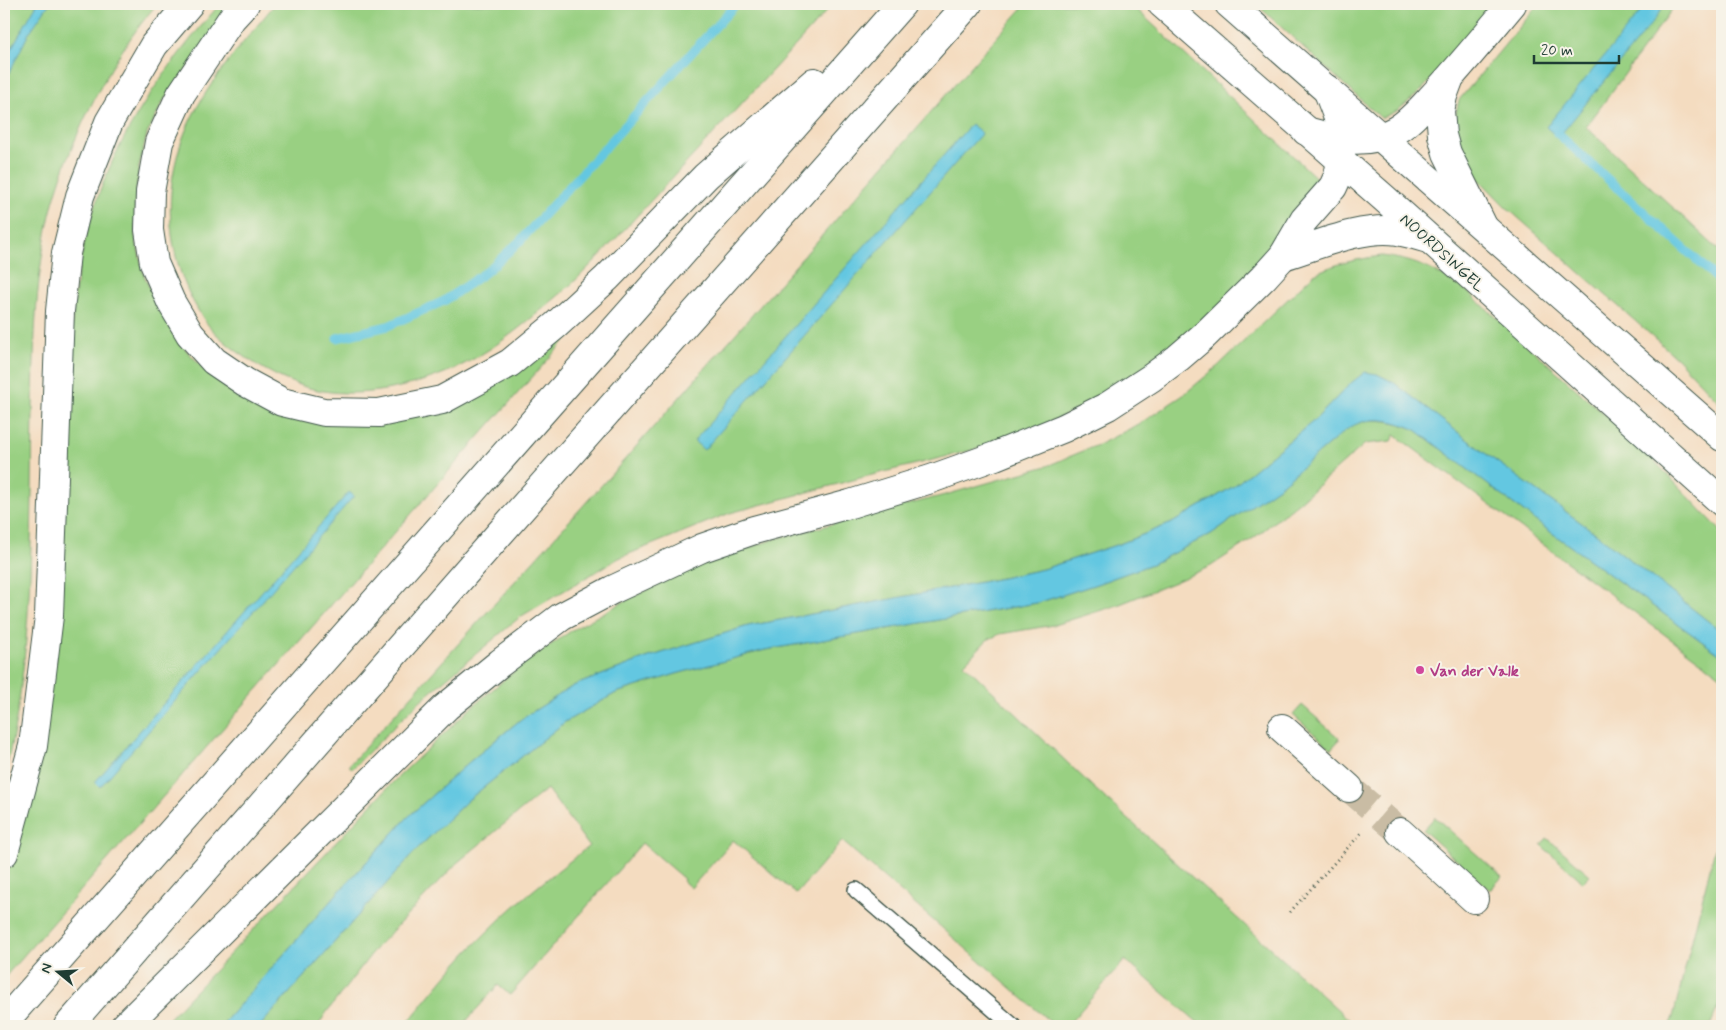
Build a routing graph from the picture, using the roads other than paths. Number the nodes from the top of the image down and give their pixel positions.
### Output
1 (189, 4) edge
2 (245, 4) edge
3 (968, 4) edge
4 (1162, 4) edge
5 (1229, 4) edge
6 (1512, 4) edge
7 (900, 6) edge
8 (1450, 78) junction
9 (1326, 89) junction
10 (1381, 136) junction
11 (1341, 150) junction
12 (1482, 226) junction
13 (1428, 239) junction
14 (1282, 256) junction
15 (1722, 437) edge
16 (1722, 502) edge
17 (1282, 728) dead end
18 (1349, 788) tunnel mouth
19 (1400, 832) tunnel mouth
20 (4, 853) edge
21 (856, 890) dead end
22 (1474, 899) dead end
23 (4, 1022) edge
24 (68, 1026) edge
25 (125, 1026) edge
26 (1013, 1026) edge

1 - 20 main road
2 - 7 main road
3 - 24 main road
4 - 11 main road, NOORDSINGEL
5 - 9 main road
6 - 8 main road
7 - 23 main road
8 - 10 main road
8 - 12 main road
9 - 10 main road
9 - 11 main road
10 - 11 main road
10 - 12 main road
11 - 13 main road, NOORDSINGEL
11 - 14 main road
12 - 15 main road
13 - 14 main road
13 - 16 main road, NOORDSINGEL
14 - 25 main road
17 - 18 main road
19 - 22 main road
21 - 26 lane

